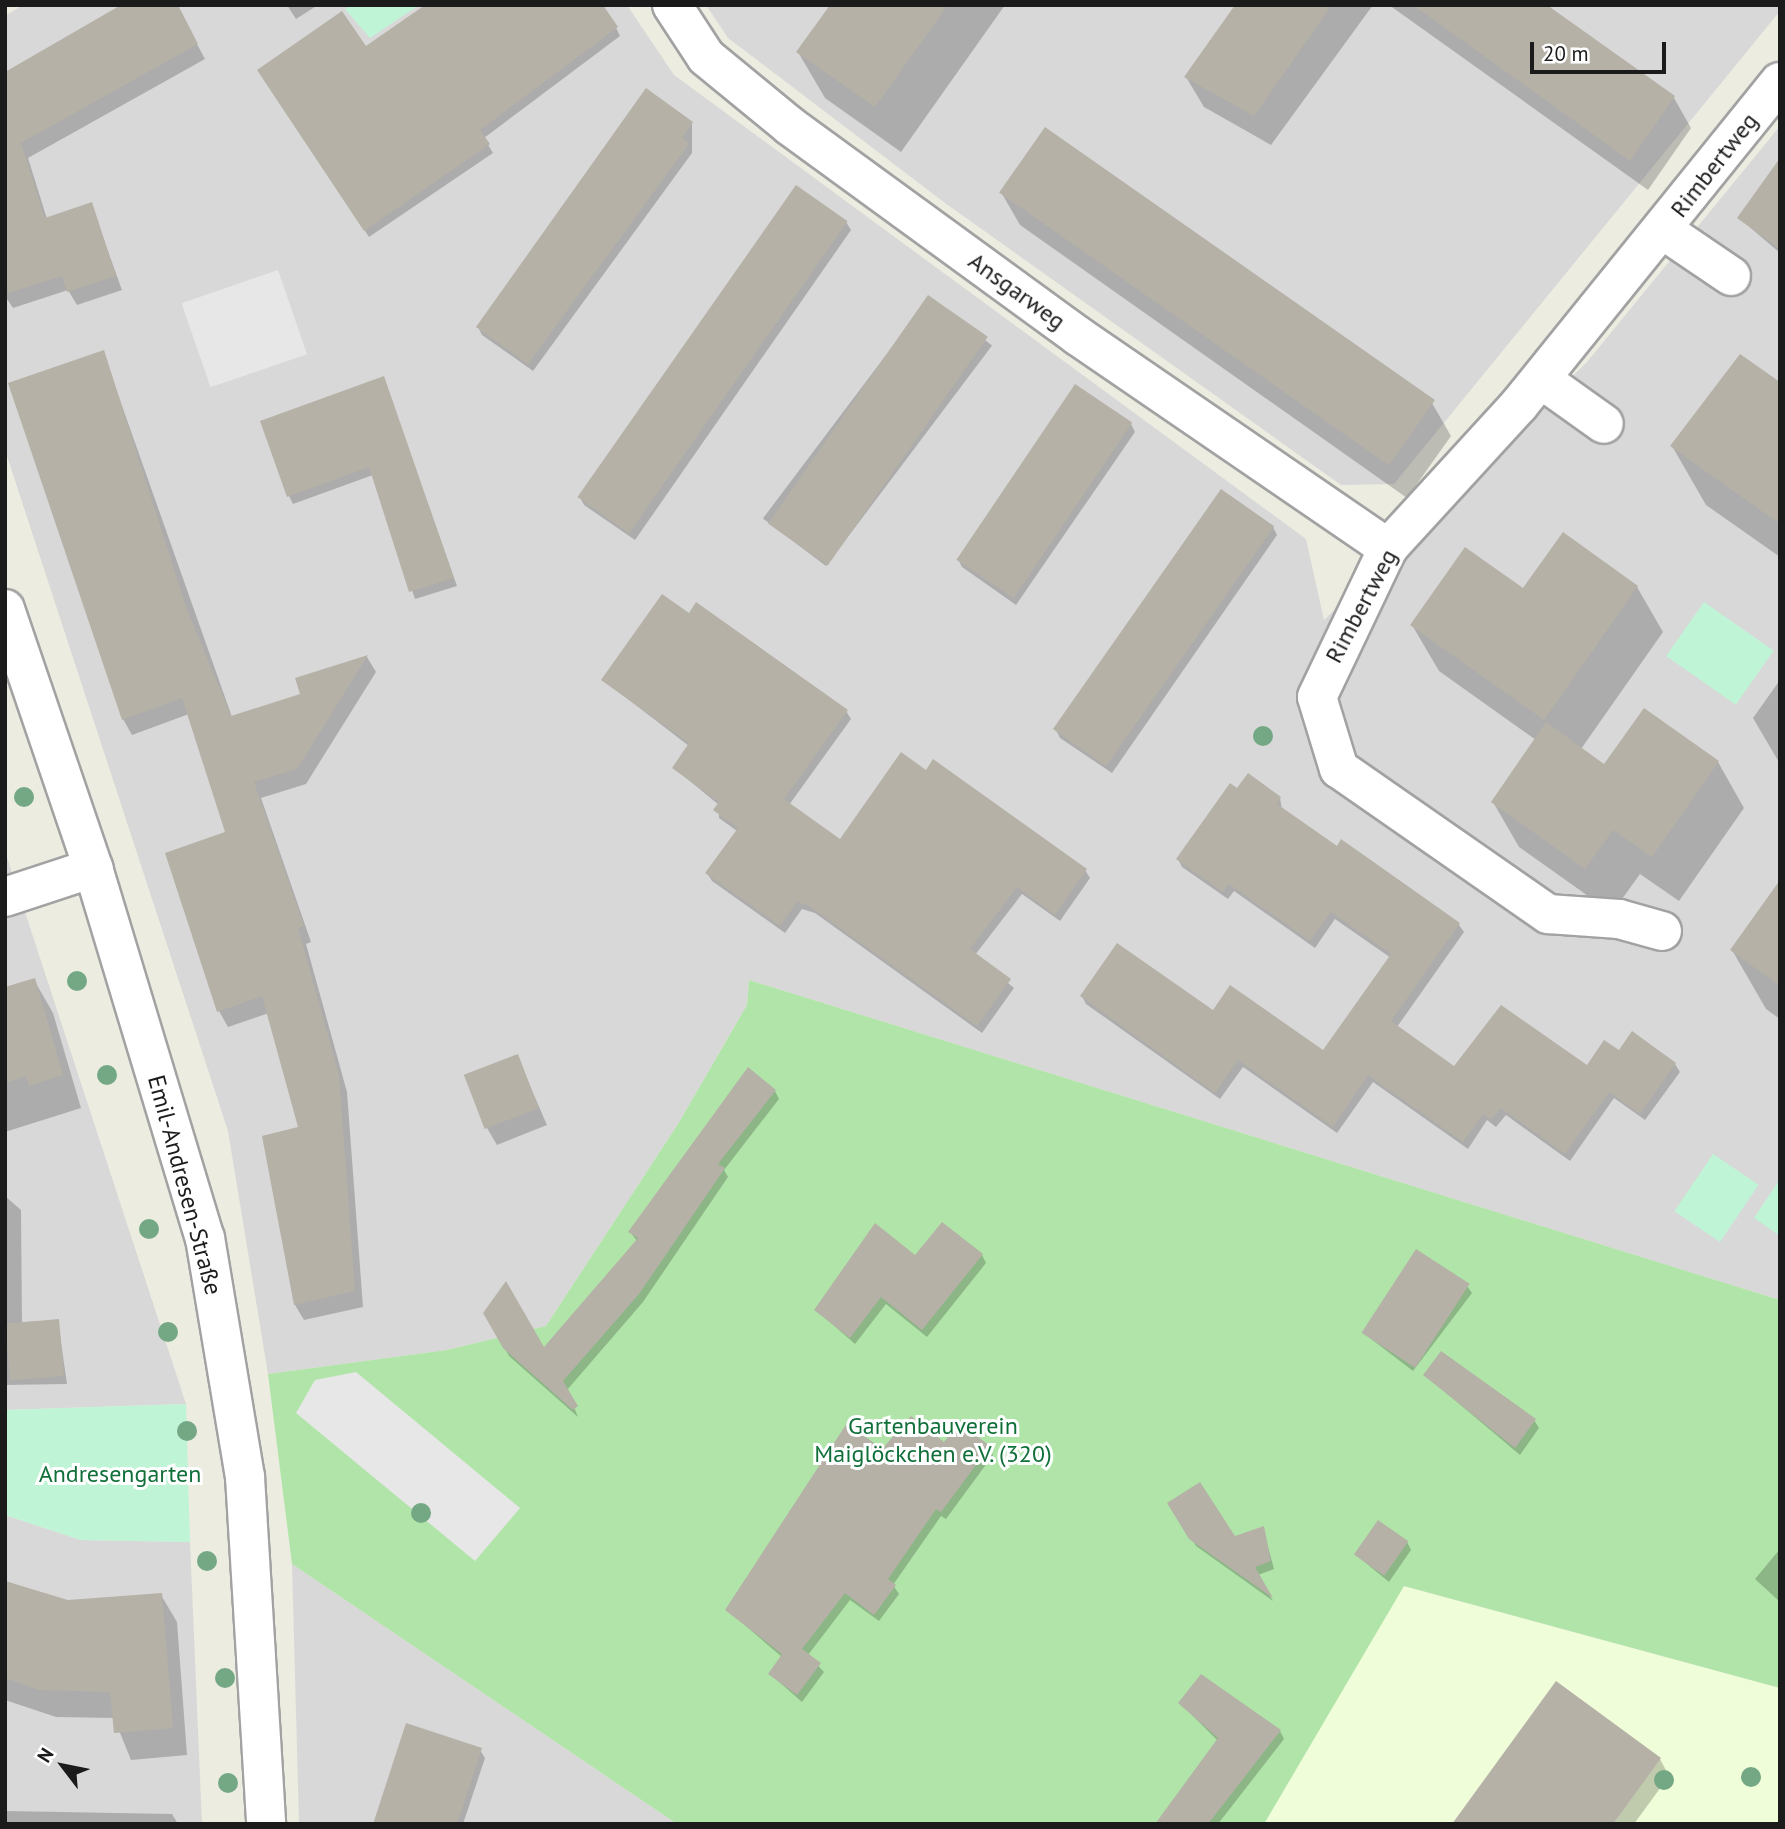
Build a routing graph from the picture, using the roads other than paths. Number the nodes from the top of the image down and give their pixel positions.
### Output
1 (671, 5) edge
2 (1780, 82) edge
3 (1663, 230) junction
4 (1731, 276) dead end
5 (1541, 379) junction
6 (1604, 424) dead end
7 (1388, 548) junction
8 (5, 609) edge
9 (93, 868) junction
10 (5, 897) edge
11 (1662, 931) dead end
12 (266, 1824) edge

1 - 7 street, Ansgarweg
2 - 3 street, Rimbertweg
3 - 4 street
3 - 5 street, Rimbertweg
5 - 6 street
5 - 7 street, Rimbertweg
7 - 11 street, Rimbertweg
8 - 9 street, Emil-Andresen-Straße
9 - 10 street
9 - 12 street, Emil-Andresen-Straße

